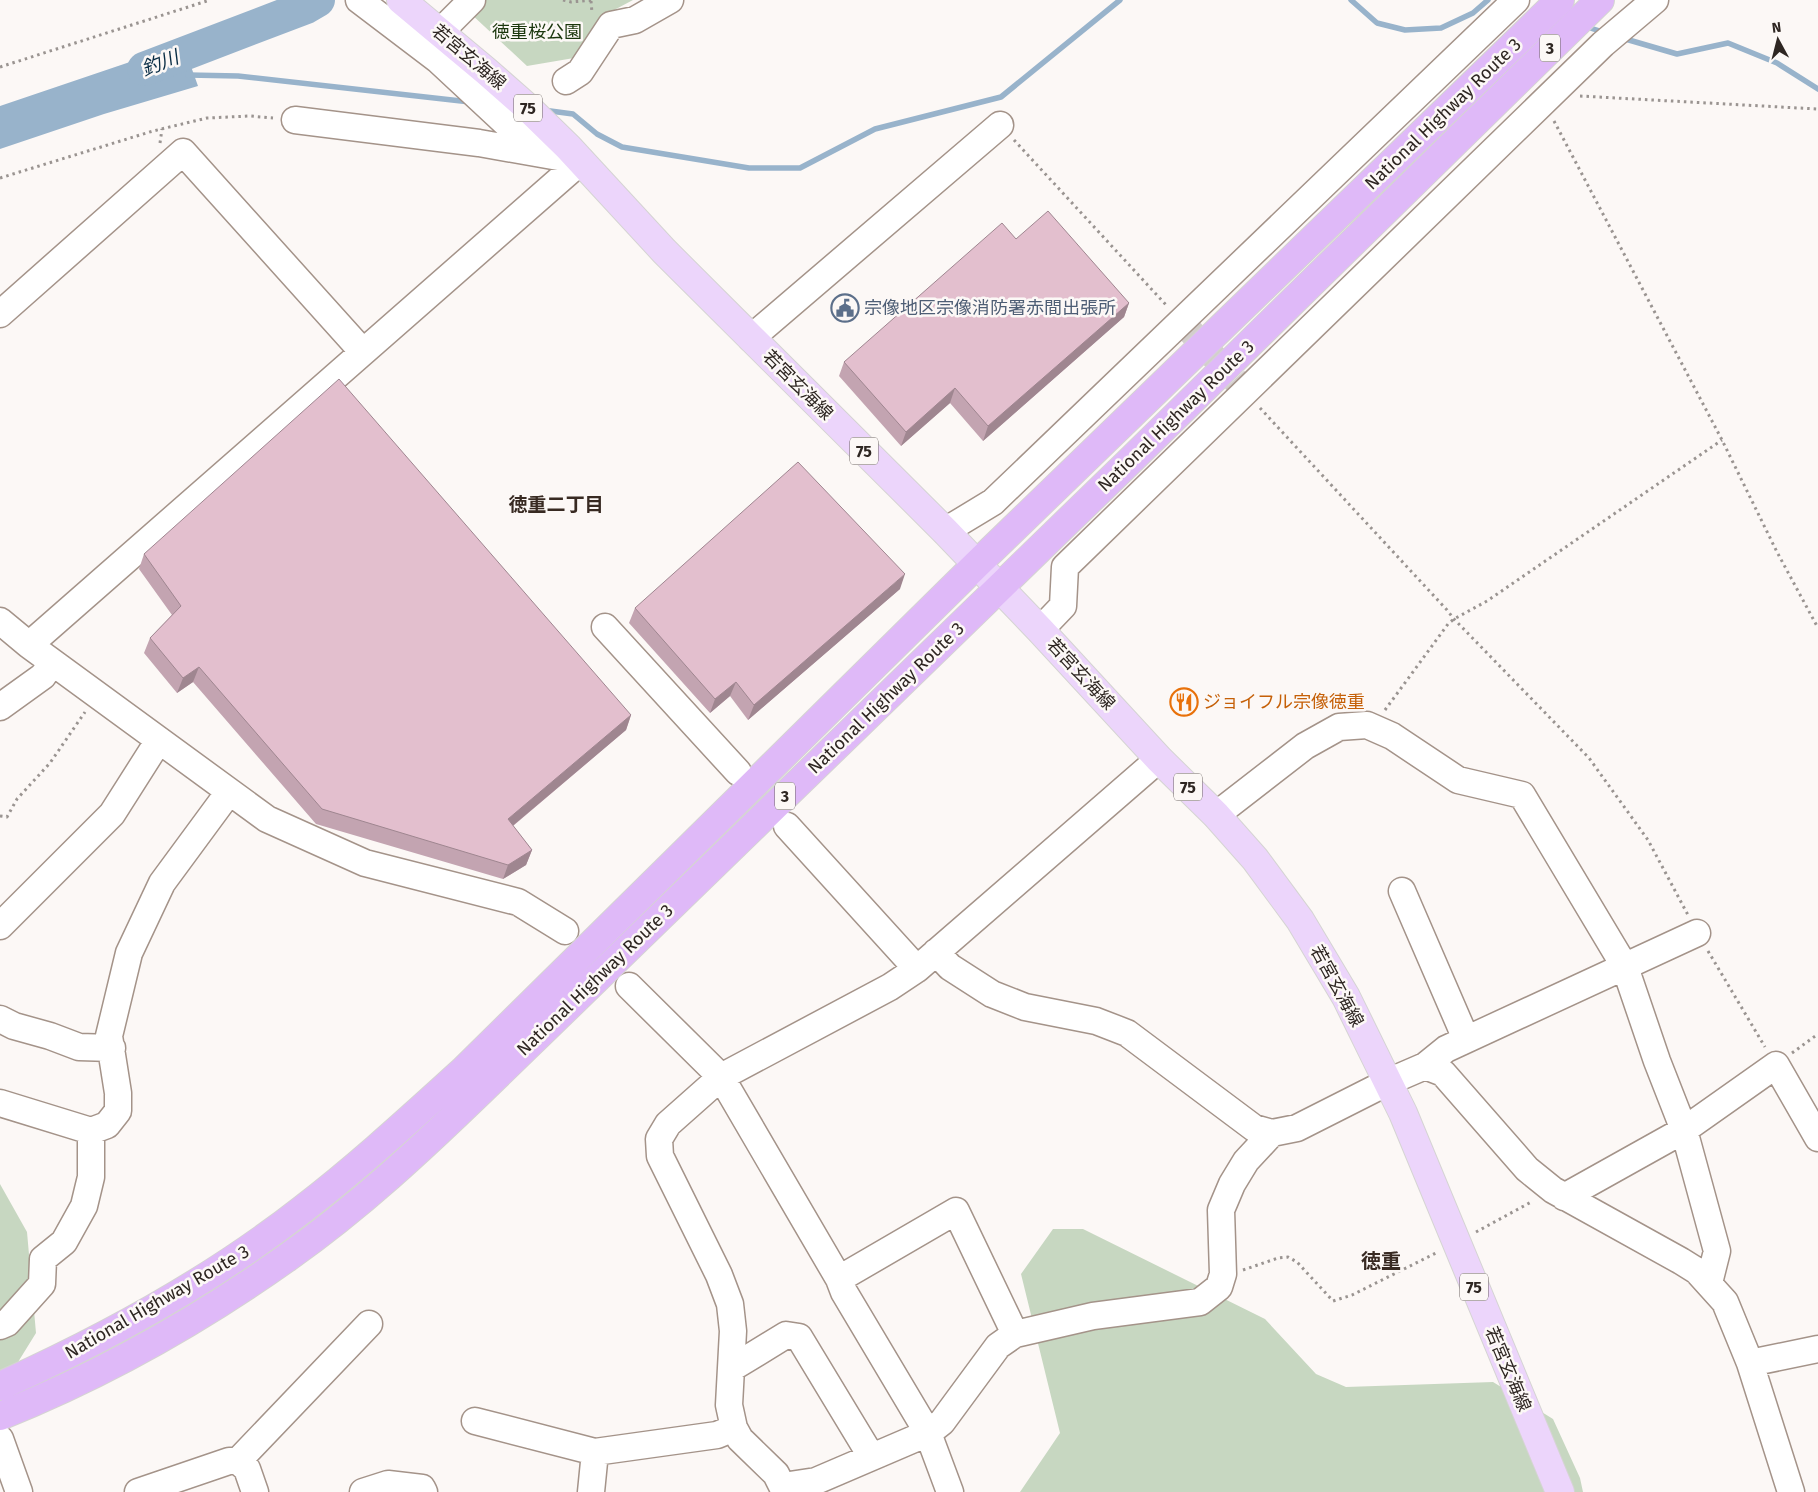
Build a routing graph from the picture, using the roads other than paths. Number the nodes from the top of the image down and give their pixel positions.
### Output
1 (359, 0) edge
2 (472, 0) edge
3 (670, 0) edge
4 (1516, 0) edge
5 (1560, 0) edge
6 (1655, 0) edge
7 (1597, 3) edge
8 (398, 8) edge
9 (440, 32) junction
10 (566, 81) dead end
11 (295, 120) road end
12 (1000, 125) road end
13 (538, 153) junction
14 (574, 154) junction
15 (0, 314) edge
16 (751, 338) junction
17 (363, 352) junction
18 (945, 531) junction
19 (977, 564) junction
20 (999, 588) junction
21 (0, 621) edge
22 (604, 627) dead end
23 (1040, 630) junction
24 (29, 645) junction
25 (52, 662) junction
26 (0, 707) edge
27 (158, 740) junction
28 (1159, 759) junction
29 (738, 772) dead end
30 (229, 792) junction
31 (1216, 815) junction
32 (787, 826) dead end
33 (1402, 892) dead end
34 (0, 926) edge
35 (565, 931) dead end
36 (1697, 933) road end
37 (936, 952) junction
38 (1625, 967) junction
39 (917, 969) junction
40 (629, 986) dead end
41 (0, 1019) edge
42 (1466, 1039) junction
43 (112, 1048) junction
44 (1425, 1066) junction
45 (721, 1077) junction
46 (1388, 1082) junction
47 (0, 1103) edge
48 (1684, 1130) junction
49 (91, 1131) junction
50 (1272, 1133) junction
51 (1818, 1138) edge
52 (1558, 1194) junction
53 (839, 1279) junction
54 (1710, 1283) junction
55 (369, 1324) dead end
56 (0, 1326) edge
57 (1015, 1334) junction
58 (1818, 1348) edge
59 (1750, 1363) junction
60 (732, 1368) junction
61 (0, 1386) edge
62 (0, 1416) edge
63 (475, 1421) dead end
64 (734, 1428) junction
65 (928, 1433) junction
66 (4, 1447) edge
67 (594, 1452) junction
68 (871, 1456) junction
69 (238, 1461) junction
70 (784, 1489) edge
71 (19, 1492) edge
72 (138, 1492) edge
73 (255, 1492) edge
74 (362, 1492) edge
75 (424, 1492) edge
76 (591, 1492) edge
77 (950, 1492) edge
78 (1560, 1492) edge
79 (1791, 1492) edge

1 - 8 street
2 - 9 street
3 - 10 street
4 - 18 street
5 - 19 highway, National Highway Route 3 / 3
6 - 23 street
7 - 20 highway, National Highway Route 3 / 3
8 - 9 main road, 若宮玄海線 / 75
8 - 13 street
9 - 14 main road, 若宮玄海線 / 75
11 - 13 street
12 - 16 street
13 - 14 street
14 - 16 main road, 若宮玄海線 / 75
14 - 17 street
15 - 17 street
16 - 18 main road, 若宮玄海線 / 75
17 - 24 street
18 - 19 main road, 若宮玄海線 / 75
19 - 20 main road, 若宮玄海線 / 75
19 - 61 highway, National Highway Route 3 / 3
20 - 23 main road, 若宮玄海線 / 75
20 - 62 highway, National Highway Route 3 / 3
21 - 24 street
22 - 29 street
23 - 28 main road, 若宮玄海線 / 75
24 - 25 street
25 - 26 street
25 - 27 street
27 - 30 street
27 - 34 street
28 - 31 main road, 若宮玄海線 / 75
28 - 37 street
30 - 35 street
30 - 43 street
31 - 38 street
31 - 46 main road, 若宮玄海線 / 75
32 - 39 street
33 - 42 street
36 - 38 street
37 - 39 street
37 - 50 street
38 - 42 street
38 - 48 street
39 - 45 street
40 - 45 street
41 - 43 street
42 - 44 street
43 - 49 street
44 - 46 street
44 - 52 street
45 - 53 street
45 - 60 street
46 - 50 street
46 - 78 main road, 若宮玄海線 / 75
47 - 49 street
48 - 51 street
48 - 52 street
48 - 54 street
49 - 56 street
50 - 57 street
52 - 54 street
53 - 57 street
53 - 65 street
54 - 59 street
55 - 69 street
57 - 65 street
58 - 59 street
59 - 79 street
60 - 64 street
60 - 68 street
63 - 67 street
64 - 67 street
64 - 70 street
65 - 68 street
65 - 77 street
66 - 71 street
67 - 76 street
68 - 70 street
69 - 72 street
69 - 73 street
74 - 75 street

